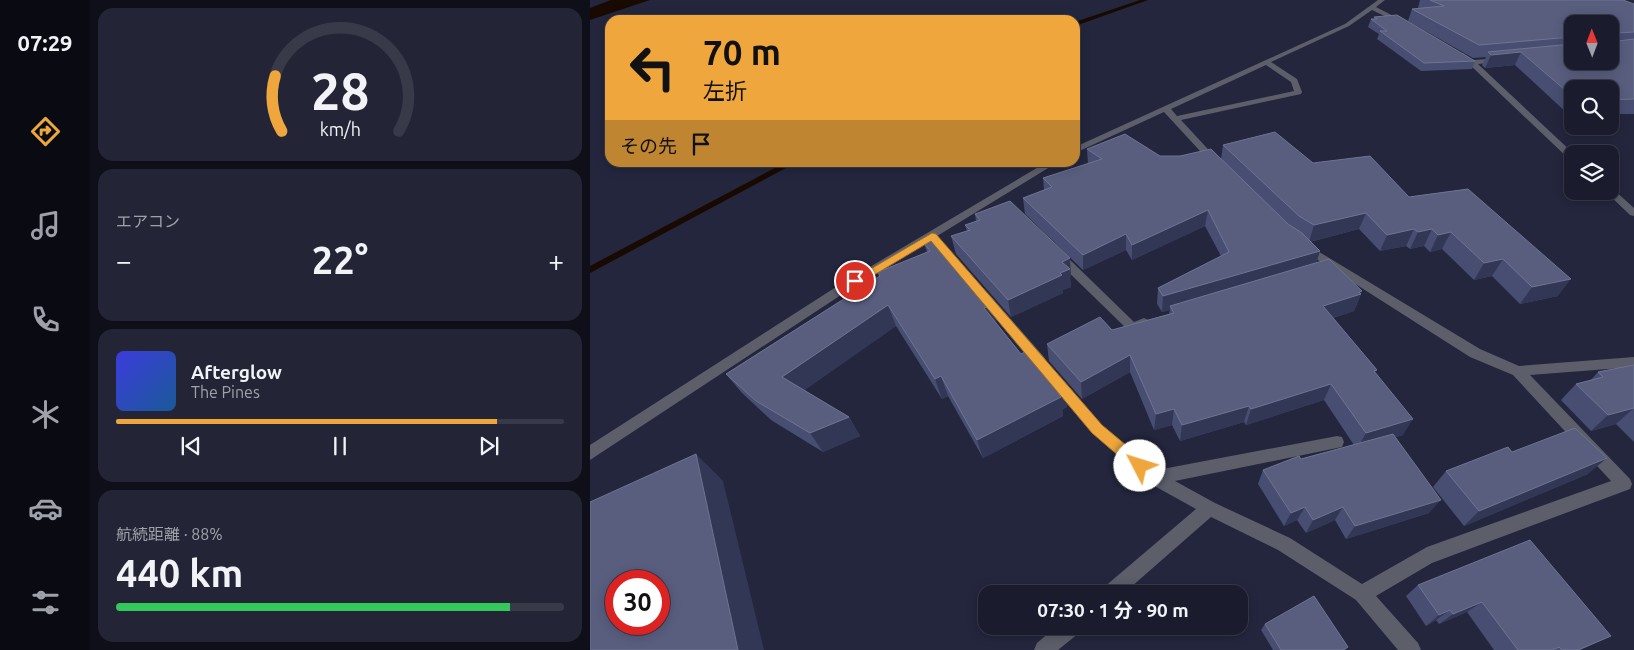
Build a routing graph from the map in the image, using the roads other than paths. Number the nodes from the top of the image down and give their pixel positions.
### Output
1 (1382, 0) edge
2 (1372, 8) junction
3 (1412, 28) edge
4 (1455, 52) edge
5 (1508, 59) edge
6 (1266, 62) junction
7 (1472, 62) junction
8 (1166, 109) junction
9 (1176, 119) junction
10 (1080, 148) edge
11 (1564, 149) edge
12 (1047, 167) edge
13 (1222, 169) edge
14 (1619, 199) edge
15 (1634, 213) edge
16 (1297, 241) edge
17 (1048, 245) edge
18 (1334, 268) junction
19 (1315, 273) edge
20 (973, 284) edge
21 (1159, 319) edge
22 (1634, 362) edge
23 (1518, 371) junction
24 (1337, 442) dead end
25 (590, 454) edge
26 (1154, 478) junction
27 (1209, 508) junction
28 (1119, 585) edge
29 (1362, 594) junction
30 (1062, 635) edge
31 (1044, 650) edge
32 (1411, 650) edge

1 - 2 street
2 - 3 street
2 - 6 street
4 - 7 street
5 - 7 street
6 - 8 street
6 - 9 street
7 - 11 street
8 - 9 street
8 - 10 street
9 - 13 street
12 - 25 street
14 - 15 street
16 - 18 street
17 - 21 street
18 - 19 street
18 - 23 street
20 - 26 street
22 - 23 street
23 - 29 street
24 - 26 street
26 - 27 street
27 - 28 street
27 - 29 street
29 - 32 street
30 - 31 street

